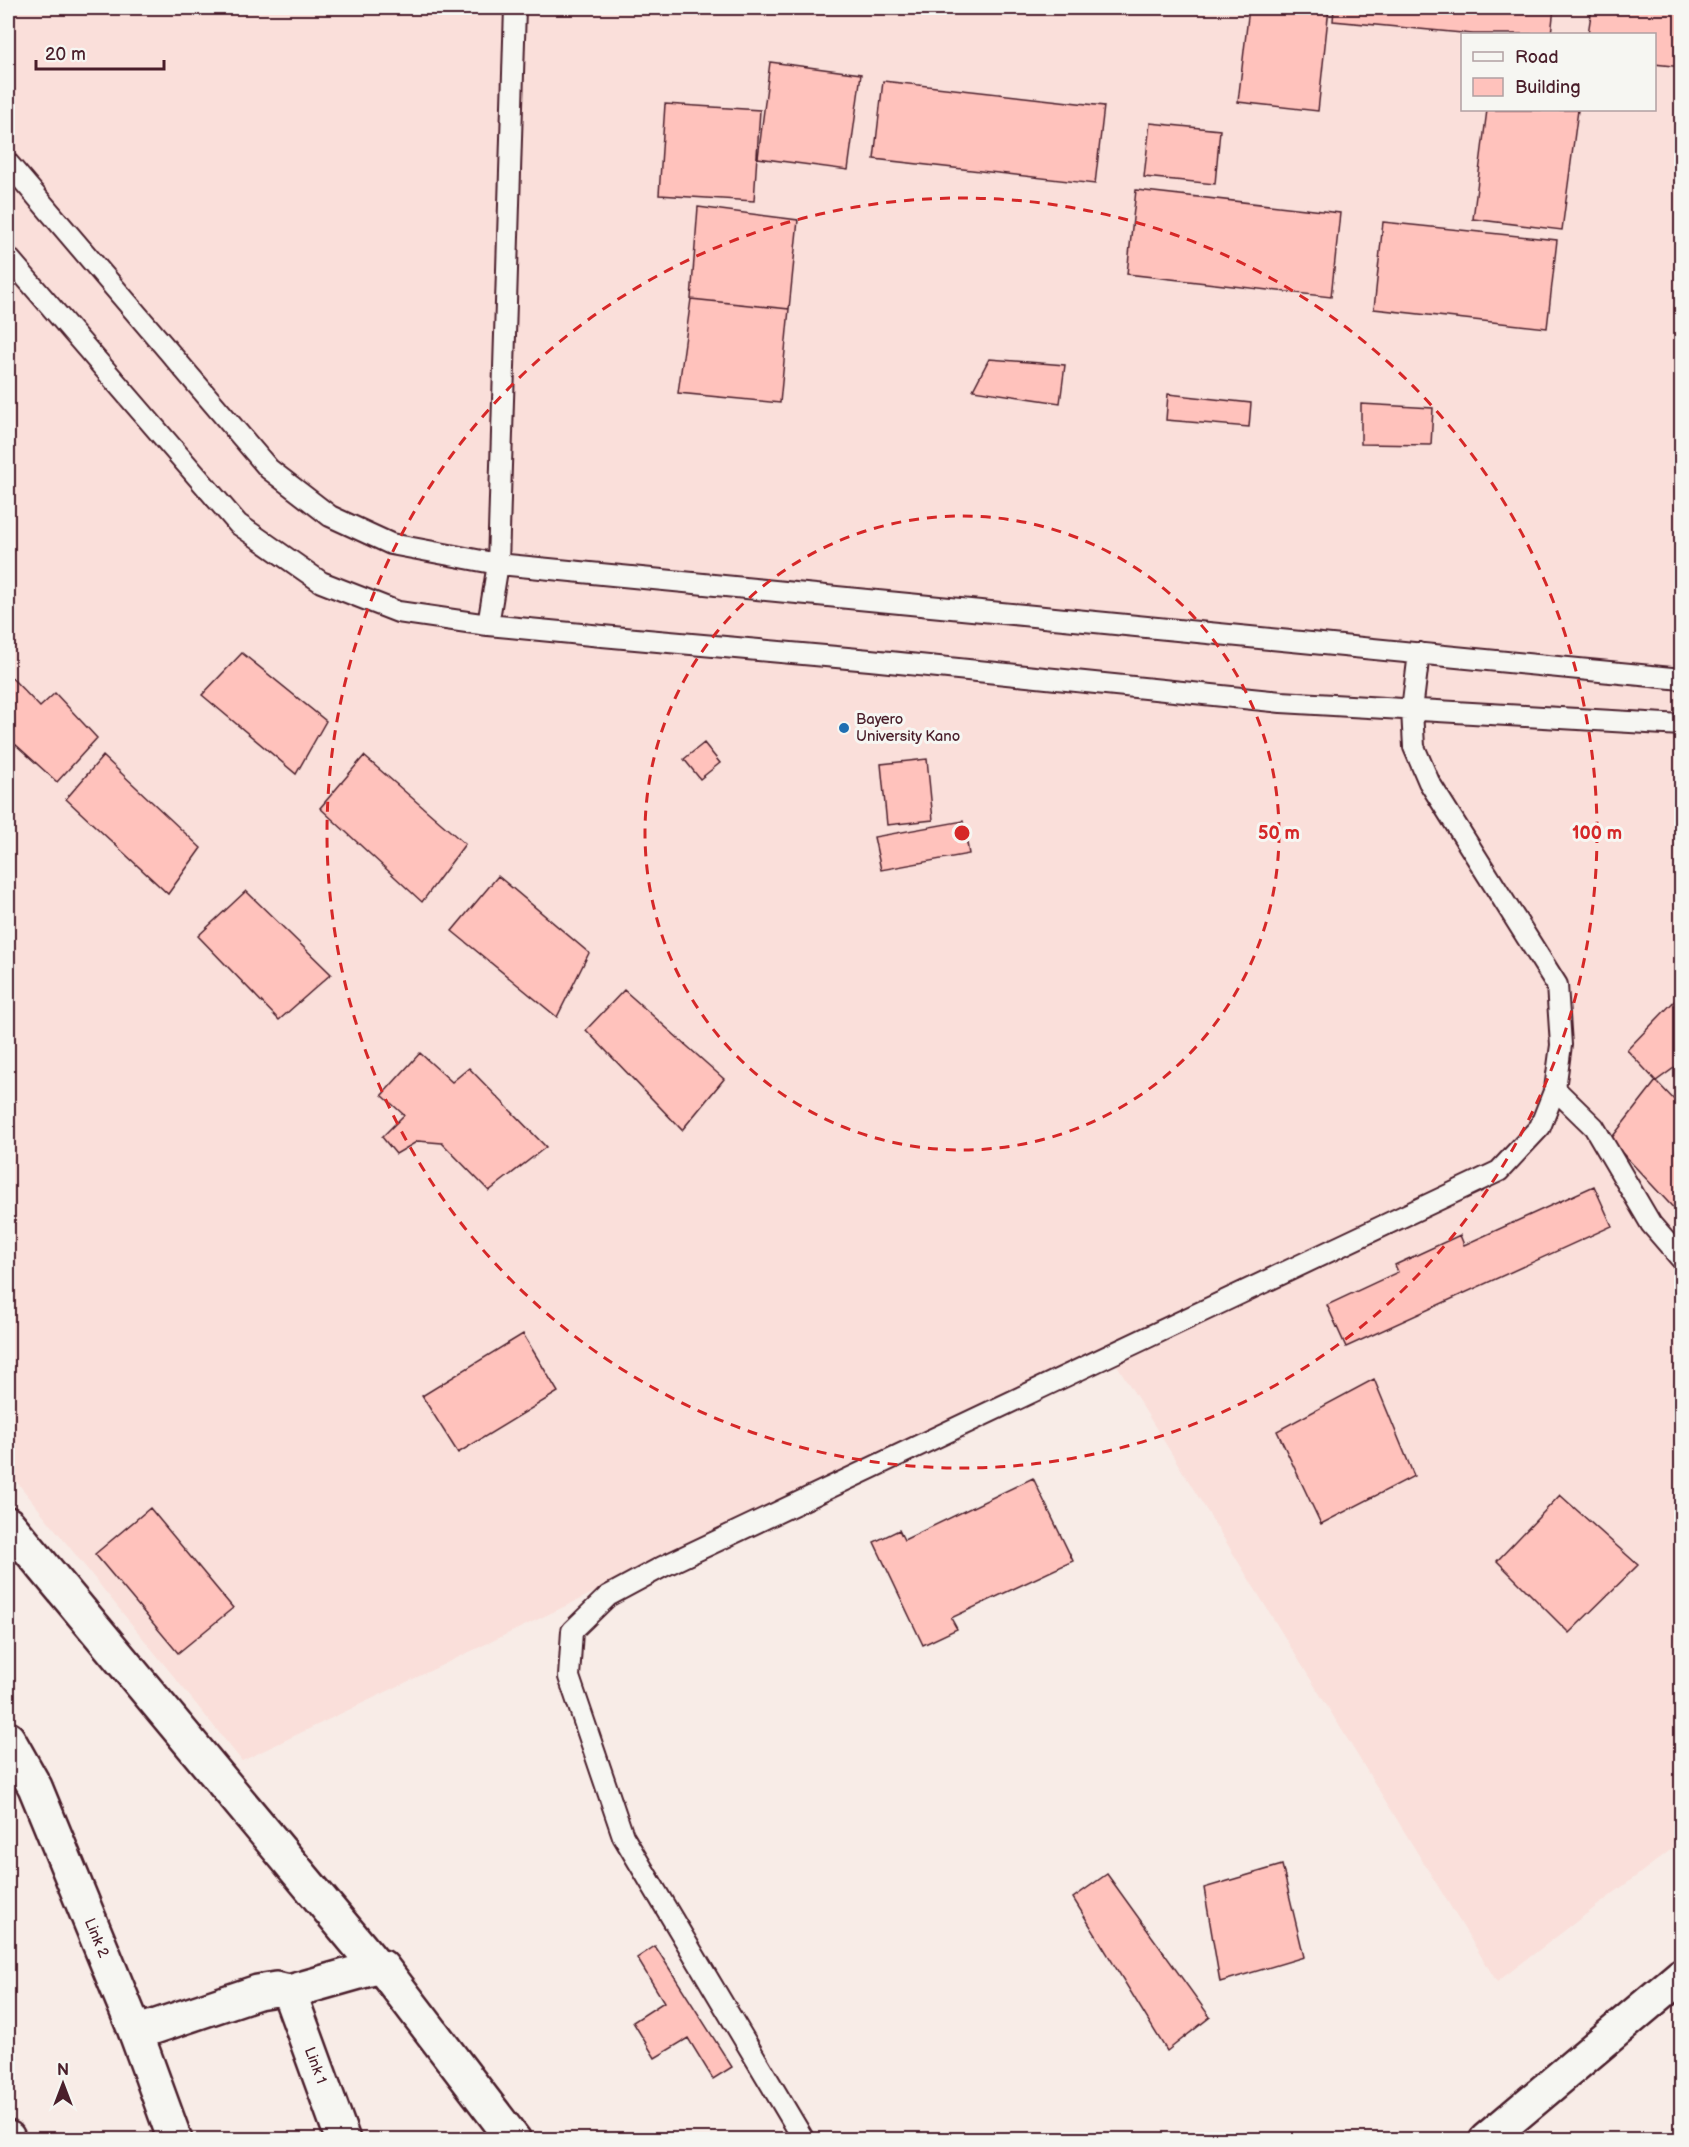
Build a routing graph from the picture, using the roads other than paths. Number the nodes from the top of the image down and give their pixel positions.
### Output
1 (515, 8) edge
2 (8, 163) edge
3 (8, 256) edge
4 (498, 564) junction
5 (488, 625) junction
6 (1419, 653) junction
7 (1682, 679) edge
8 (1412, 710) junction
9 (1682, 725) edge
10 (1555, 1089) junction
11 (1682, 1260) edge
12 (8, 1524) edge
13 (8, 1740) edge
14 (377, 1967) junction
15 (1682, 1975) edge
16 (289, 1992) junction
17 (136, 2033) junction
18 (175, 2139) edge
19 (343, 2139) edge
20 (514, 2139) edge
21 (804, 2139) edge
22 (1486, 2139) edge

1 - 4 lane
2 - 4 lane
3 - 5 lane
4 - 5 lane
4 - 6 lane
5 - 8 lane
6 - 7 lane
6 - 8 lane
8 - 9 lane
8 - 10 lane
10 - 11 lane
10 - 21 lane
12 - 14 street
13 - 17 street, Link 2
14 - 16 street
14 - 20 street
15 - 22 street
16 - 17 street
16 - 19 street, Link 1
17 - 18 street, Link 2

